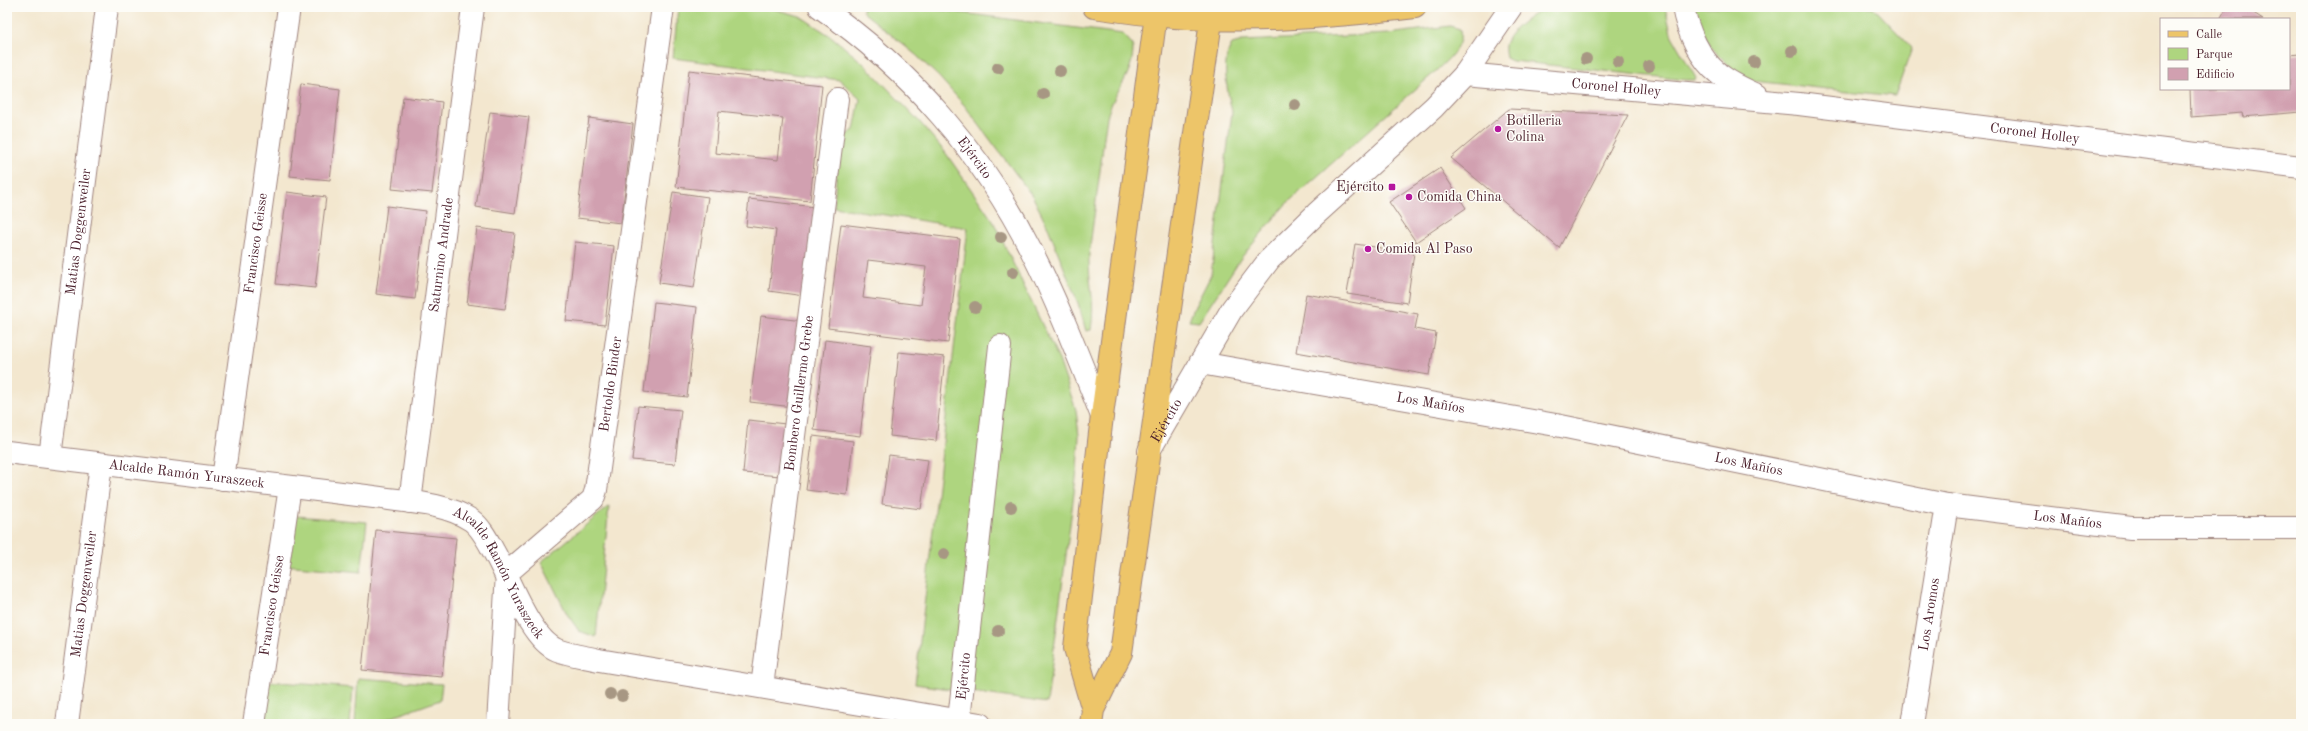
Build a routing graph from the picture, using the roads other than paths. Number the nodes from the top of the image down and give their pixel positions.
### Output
1 (107, 7) edge
2 (289, 7) edge
3 (473, 7) edge
4 (663, 7) edge
5 (820, 7) edge
6 (1094, 7) edge
7 (1415, 7) edge
8 (1511, 7) edge
9 (1683, 7) edge
10 (1156, 11) edge
11 (1213, 12) edge
12 (1465, 74) junction
13 (837, 99) dead end
14 (1769, 101) junction
15 (2301, 167) edge
16 (1000, 346) dead end
17 (1200, 363) junction
18 (1102, 416) junction
19 (7, 452) edge
20 (1148, 454) junction
21 (50, 457) junction
22 (101, 464) junction
23 (223, 479) junction
24 (290, 487) junction
25 (410, 502) junction
26 (1948, 505) junction
27 (2301, 528) edge
28 (507, 573) junction
29 (762, 687) junction
30 (1092, 717) edge
31 (970, 722) edge
32 (67, 724) edge
33 (254, 724) edge
34 (498, 724) edge
35 (1912, 724) edge

1 - 21 street, Matias Doggenweiler
2 - 23 street, Francisco Geisse
3 - 25 street, Saturnino Andrade
4 - 28 street, Bertoldo Binder
5 - 18 street, Ejército
6 - 10 main road
7 - 11 main road
8 - 12 street, Ejército
9 - 14 street, Coronel Holley
10 - 11 main road
10 - 18 main road, Ejército
11 - 20 main road, Ejército
12 - 14 street, Coronel Holley
12 - 17 street, Ejército
13 - 29 street, Bombero Guillermo Grebe
14 - 15 street, Coronel Holley
16 - 31 street, Ejército
17 - 20 street, Ejército
17 - 26 street, Los Mañíos
18 - 30 main road, Ejército
19 - 21 street, Alcalde Ramón Yuraszeck
20 - 30 main road, Ejército
21 - 22 street, Alcalde Ramón Yuraszeck
22 - 23 street, Alcalde Ramón Yuraszeck
22 - 32 street, Matias Doggenweiler
23 - 24 street, Alcalde Ramón Yuraszeck
24 - 25 street, Alcalde Ramón Yuraszeck
24 - 33 street, Francisco Geisse
25 - 28 street, Alcalde Ramón Yuraszeck
26 - 27 street, Los Mañíos
26 - 35 street, Los Aromos
28 - 29 street, Alcalde Ramón Yuraszeck
28 - 34 street
29 - 31 street, Alcalde Ramón Yuraszeck

